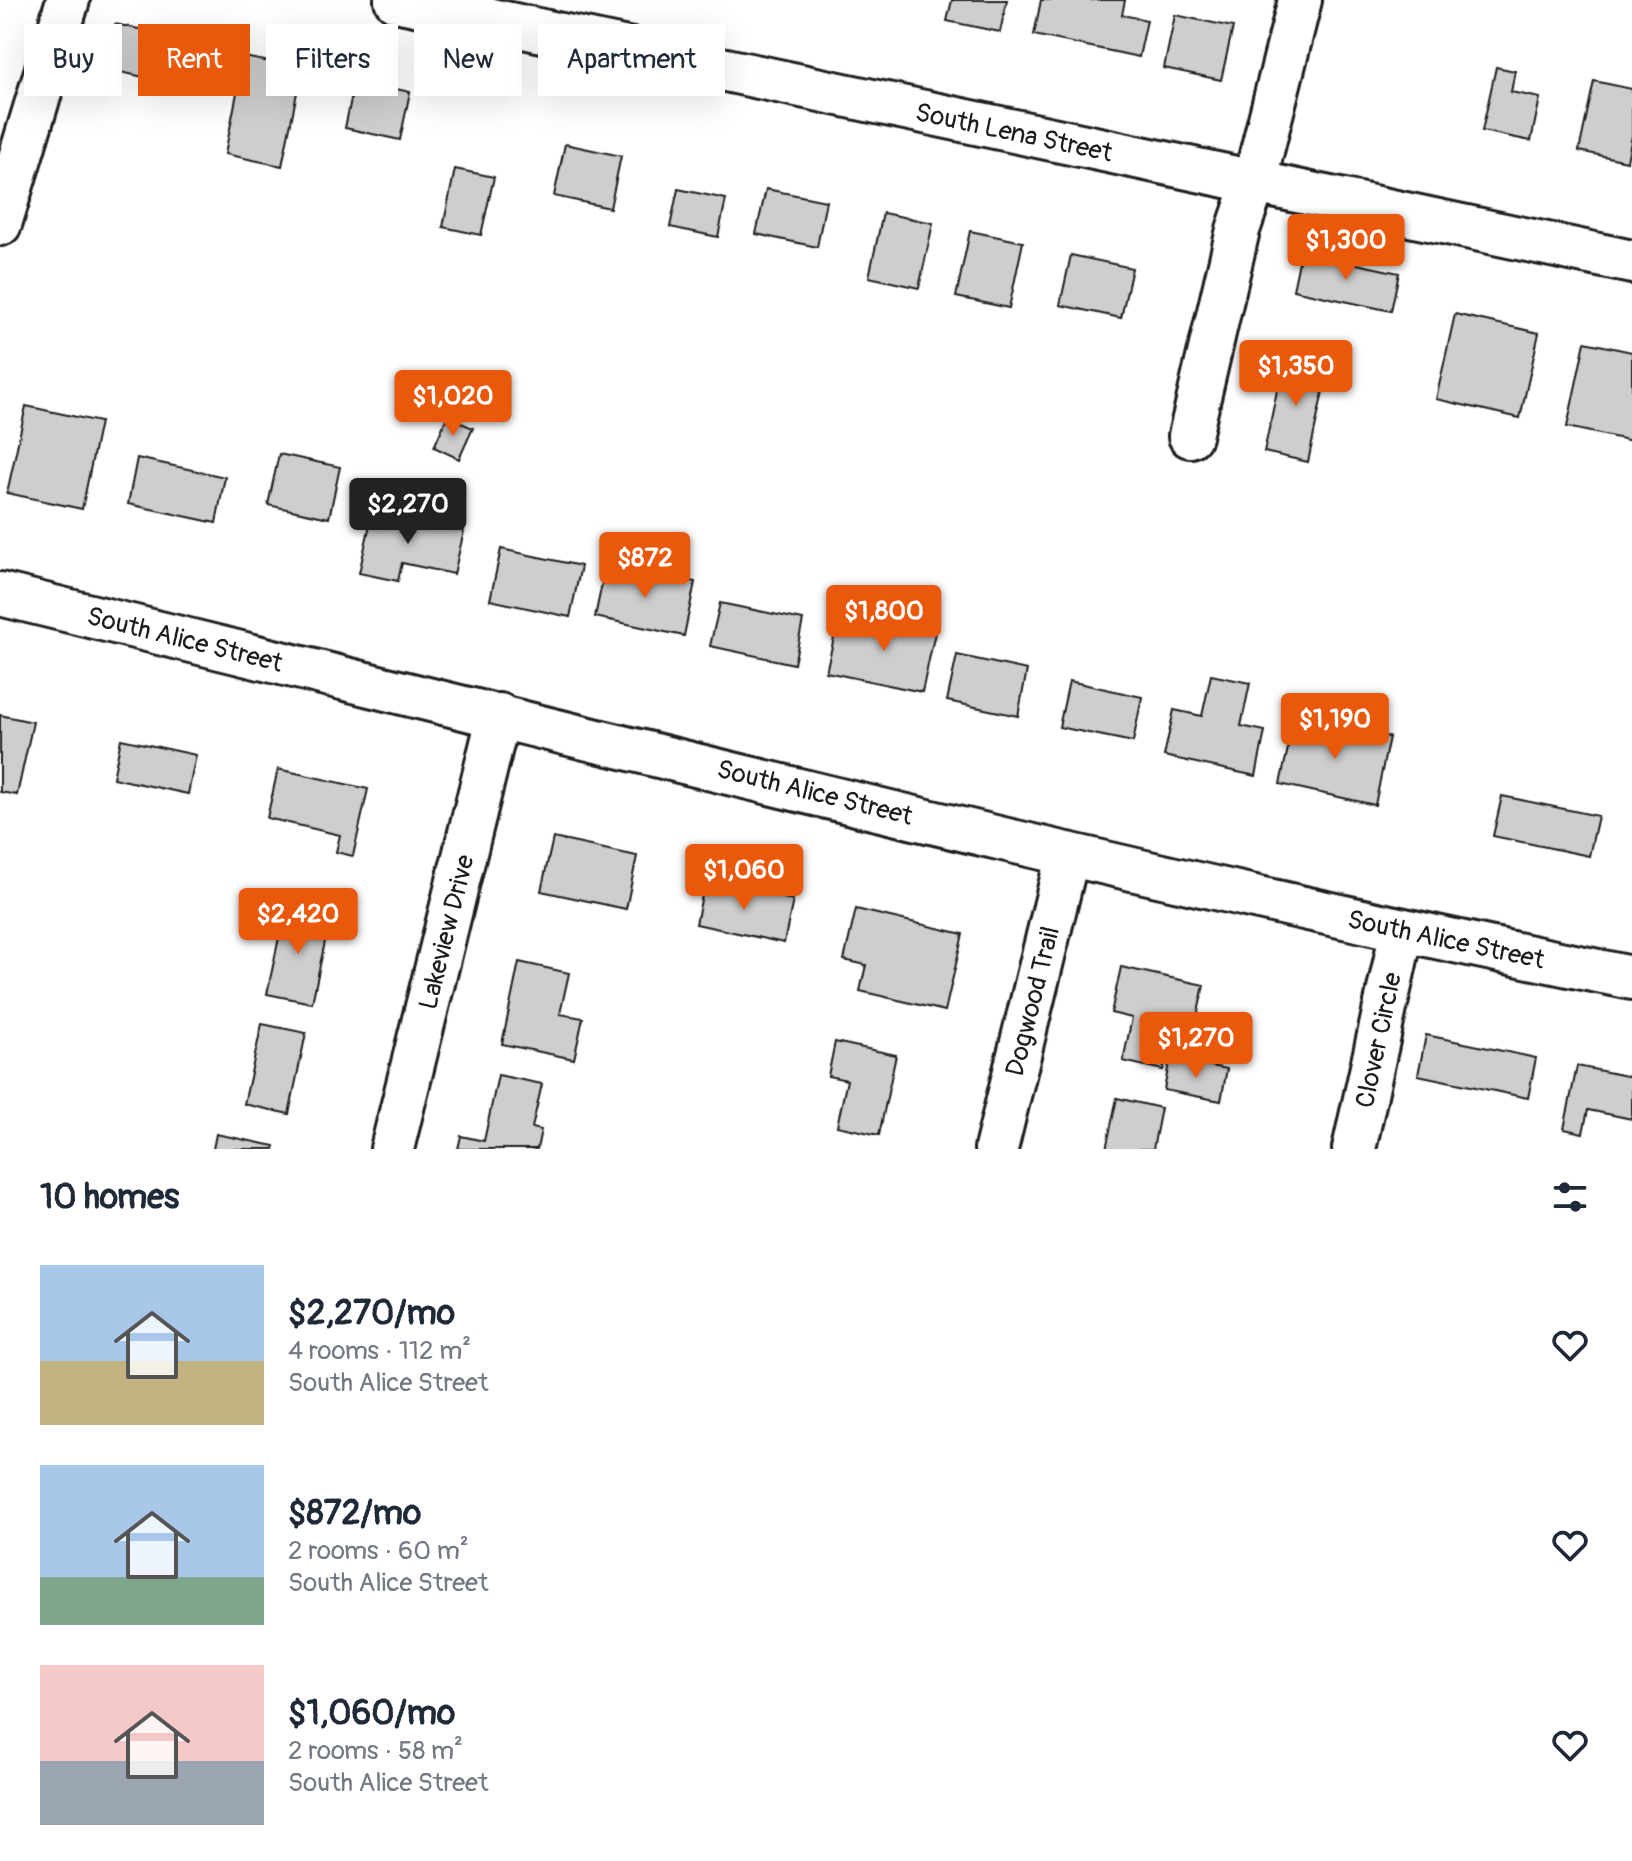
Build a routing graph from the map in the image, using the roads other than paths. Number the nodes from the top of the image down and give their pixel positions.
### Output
1 (68, 0) edge
2 (396, 0) edge
3 (1300, 0) edge
4 (1254, 183) junction
5 (0, 224) edge
6 (1632, 262) edge
7 (1190, 436) dead end
8 (0, 594) edge
9 (499, 715) junction
10 (1068, 854) junction
11 (1402, 931) junction
12 (1632, 978) edge
13 (392, 1149) edge
14 (996, 1149) edge
15 (1354, 1149) edge

1 - 5 street
2 - 4 street, South Lena Street
3 - 4 street
4 - 6 street, South Lena Street
4 - 7 street
8 - 9 street, South Alice Street
9 - 10 street, South Alice Street
9 - 13 street, Lakeview Drive
10 - 11 street, South Alice Street
10 - 14 street, Dogwood Trail
11 - 12 street, South Alice Street
11 - 15 street, Clover Circle

